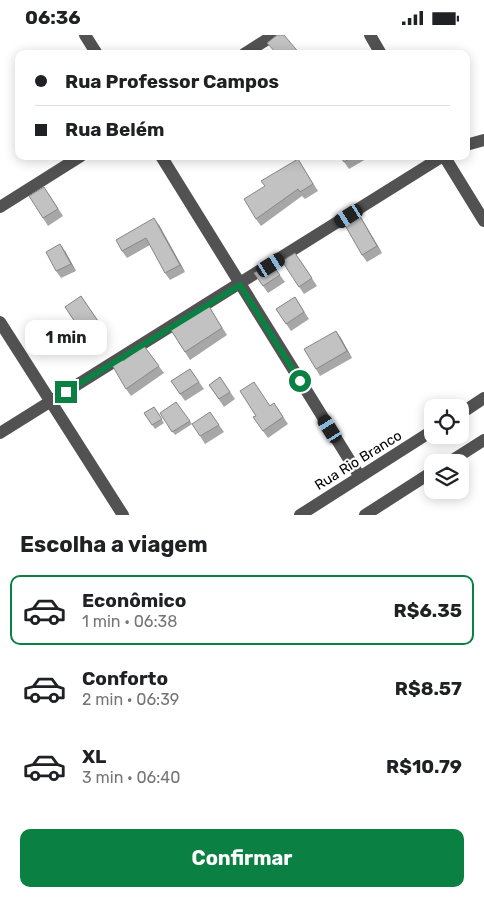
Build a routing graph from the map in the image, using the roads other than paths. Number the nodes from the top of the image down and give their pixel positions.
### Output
1 (85, 35) edge
2 (274, 35) edge
3 (370, 35) edge
4 (94, 50) edge
5 (250, 50) edge
6 (379, 50) edge
7 (484, 140) edge
8 (470, 144) edge
9 (75, 160) edge
10 (163, 160) edge
11 (438, 160) edge
12 (446, 160) edge
13 (0, 207) edge
14 (484, 221) edge
15 (240, 285) junction
16 (0, 322) edge
17 (484, 398) edge
18 (51, 401) junction
19 (469, 407) edge
20 (0, 433) edge
21 (424, 436) edge
22 (484, 440) edge
23 (462, 454) edge
24 (360, 477) junction
25 (424, 477) edge
26 (123, 515) edge
27 (300, 515) edge
28 (365, 515) edge

1 - 4 street
2 - 5 street
3 - 6 street
7 - 8 street
9 - 13 street
10 - 15 street
11 - 15 street
12 - 14 street
15 - 18 street
15 - 24 street
16 - 18 street
17 - 19 street
18 - 20 street
18 - 26 street
21 - 24 street, Rua Rio Branco
22 - 23 street
24 - 27 street, Rua Rio Branco
25 - 28 street

